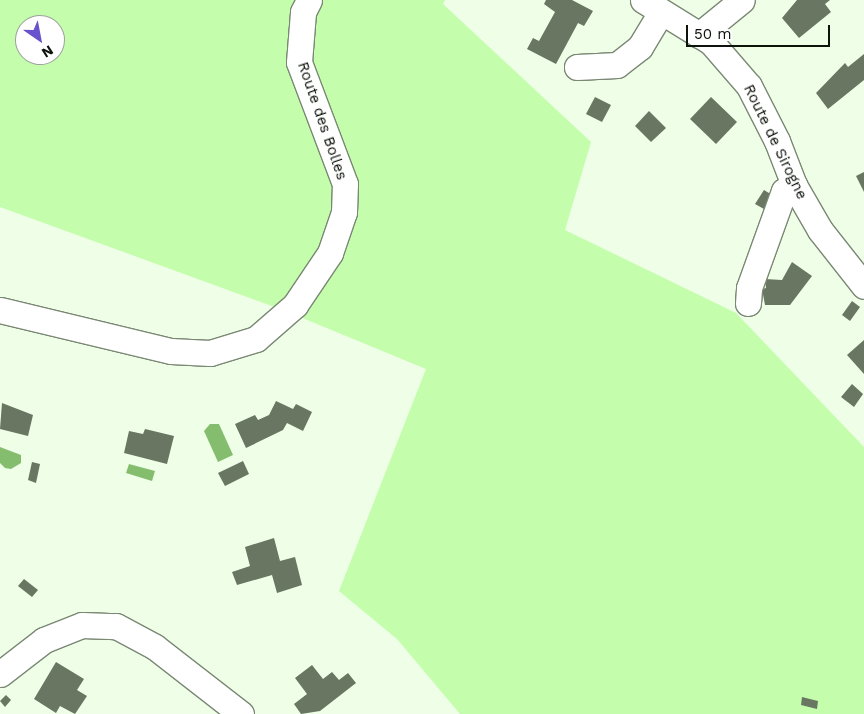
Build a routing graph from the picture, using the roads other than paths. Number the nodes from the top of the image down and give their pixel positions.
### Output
1 (309, 0) edge
2 (742, 0) edge
3 (652, 6) edge
4 (698, 35) junction
5 (577, 67) dead end
6 (794, 184) junction
7 (862, 278) edge
8 (748, 303) dead end
9 (0, 310) edge
10 (0, 674) edge
11 (241, 714) edge

1 - 9 street, Route des Bolles
2 - 4 street
3 - 4 street, Route de Sirogne
3 - 5 street
4 - 6 street, Route de Sirogne
6 - 7 street, Route de Sirogne
6 - 8 street
10 - 11 street

